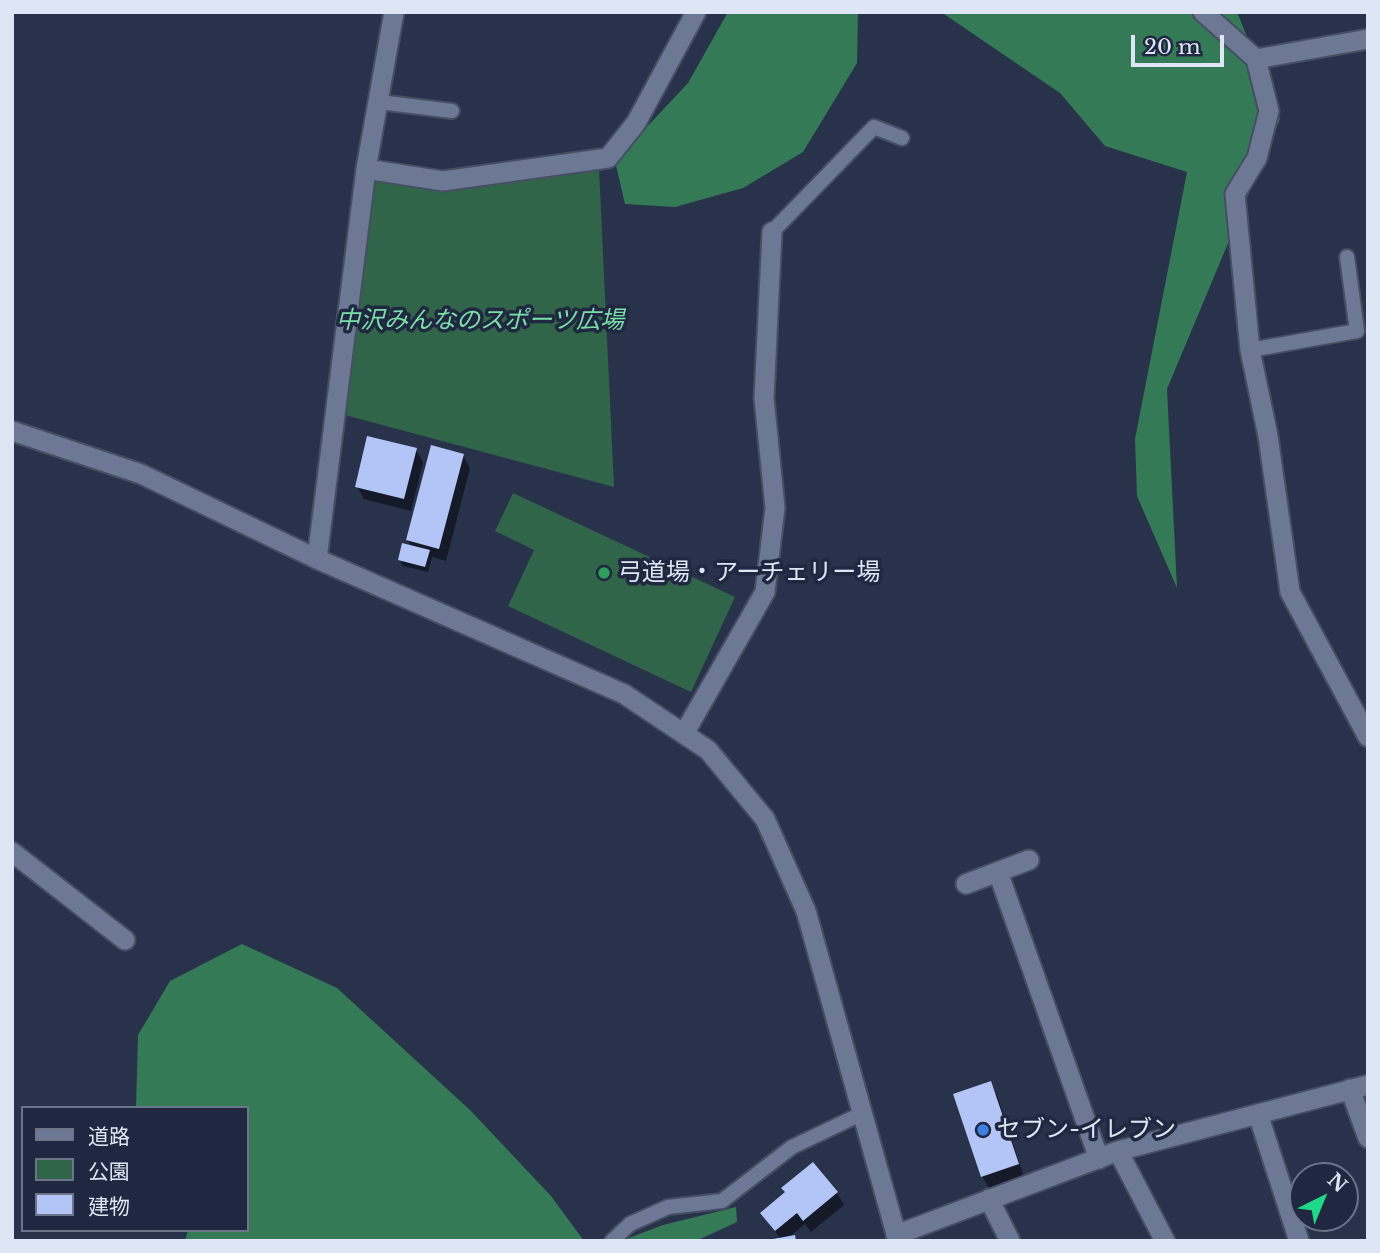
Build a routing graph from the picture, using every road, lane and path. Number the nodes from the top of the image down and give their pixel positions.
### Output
1 (394, 12) edge
2 (696, 12) edge
3 (1203, 12) edge
4 (1368, 40) edge
5 (1256, 60) junction
6 (379, 102) junction
7 (452, 111) dead end
8 (902, 138) dead end
9 (366, 169) junction
10 (772, 232) joint
11 (1347, 257) dead end
12 (1361, 313) edge
13 (1250, 350) junction
14 (12, 431) edge
15 (317, 559) junction
16 (685, 732) junction
17 (1368, 737) edge
18 (12, 852) edge
19 (1029, 860) dead end
20 (998, 872) junction
21 (966, 884) dead end
22 (125, 940) dead end
23 (1359, 1087) edge
24 (863, 1113) junction
25 (1258, 1114) junction
26 (1368, 1138) edge
27 (1118, 1151) junction
28 (1099, 1158) junction
29 (989, 1199) junction
30 (897, 1238) edge
31 (612, 1241) edge
32 (1010, 1241) edge
33 (1165, 1241) edge
34 (1299, 1241) edge

1 - 6 street
2 - 9 street
3 - 5 street
4 - 5 street
5 - 13 street
6 - 7 lane
6 - 9 street
8 - 10 lane
9 - 15 street
10 - 16 street
11 - 12 lane
12 - 13 lane
13 - 17 street
14 - 15 street
15 - 16 street
16 - 24 street
18 - 22 street
19 - 20 street
20 - 21 street
20 - 28 street
23 - 25 street
23 - 26 street
24 - 30 street
24 - 31 lane
25 - 27 street
25 - 34 street
27 - 28 street
27 - 33 street
28 - 29 street
29 - 30 street
29 - 32 street

